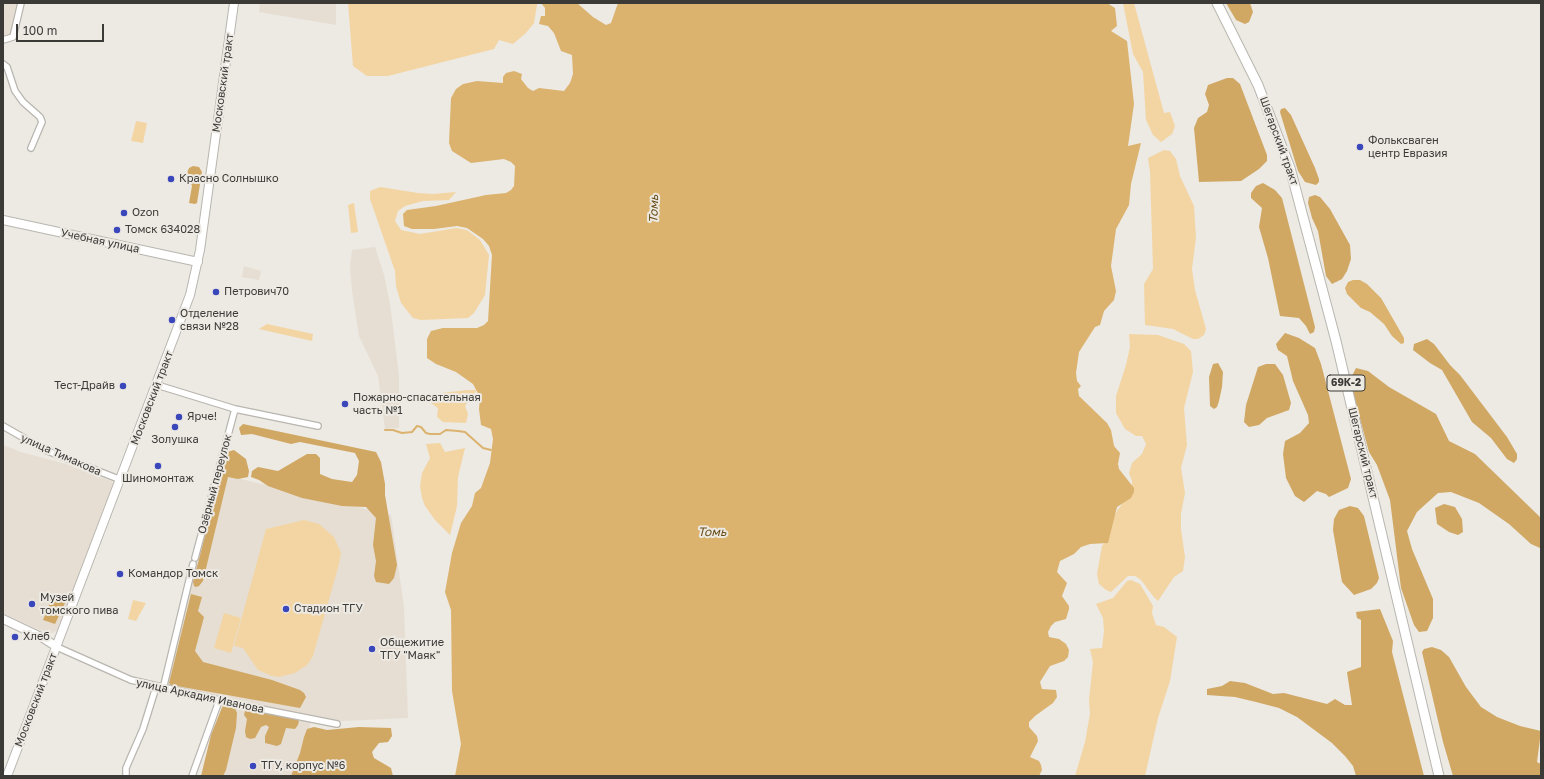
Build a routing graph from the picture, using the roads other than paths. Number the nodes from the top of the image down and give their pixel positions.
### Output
1 (21, 3) edge
2 (234, 3) edge
3 (1216, 3) edge
4 (3, 40) edge
5 (3, 64) edge
6 (31, 148) dead end
7 (3, 220) edge
8 (198, 262) junction
9 (157, 385) junction
10 (235, 409) junction
11 (3, 426) edge
12 (318, 426) dead end
13 (121, 480) junction
14 (3, 618) edge
15 (57, 647) junction
16 (156, 687) junction
17 (163, 689) junction
18 (220, 701) junction
19 (337, 724) dead end
20 (8, 776) edge
21 (126, 776) edge
22 (192, 776) edge
23 (1439, 776) edge

1 - 4 street
2 - 8 main road, Московский тракт
3 - 23 main road, Шегарский тракт / 69К-2
5 - 6 street
7 - 8 main road, Учебная улица
8 - 9 main road, Московский тракт
9 - 10 street
9 - 13 main road, Московский тракт
10 - 12 street
10 - 17 street, Озёрный переулок
11 - 13 street, улица Тимакова
13 - 15 main road, Московский тракт
14 - 15 main road, улица Аркадия Иванова
15 - 16 street, улица Аркадия Иванова
15 - 20 main road, Московский тракт
16 - 17 street, улица Аркадия Иванова
16 - 21 street
17 - 18 street, улица Аркадия Иванова
18 - 19 street, улица Аркадия Иванова
18 - 22 street

